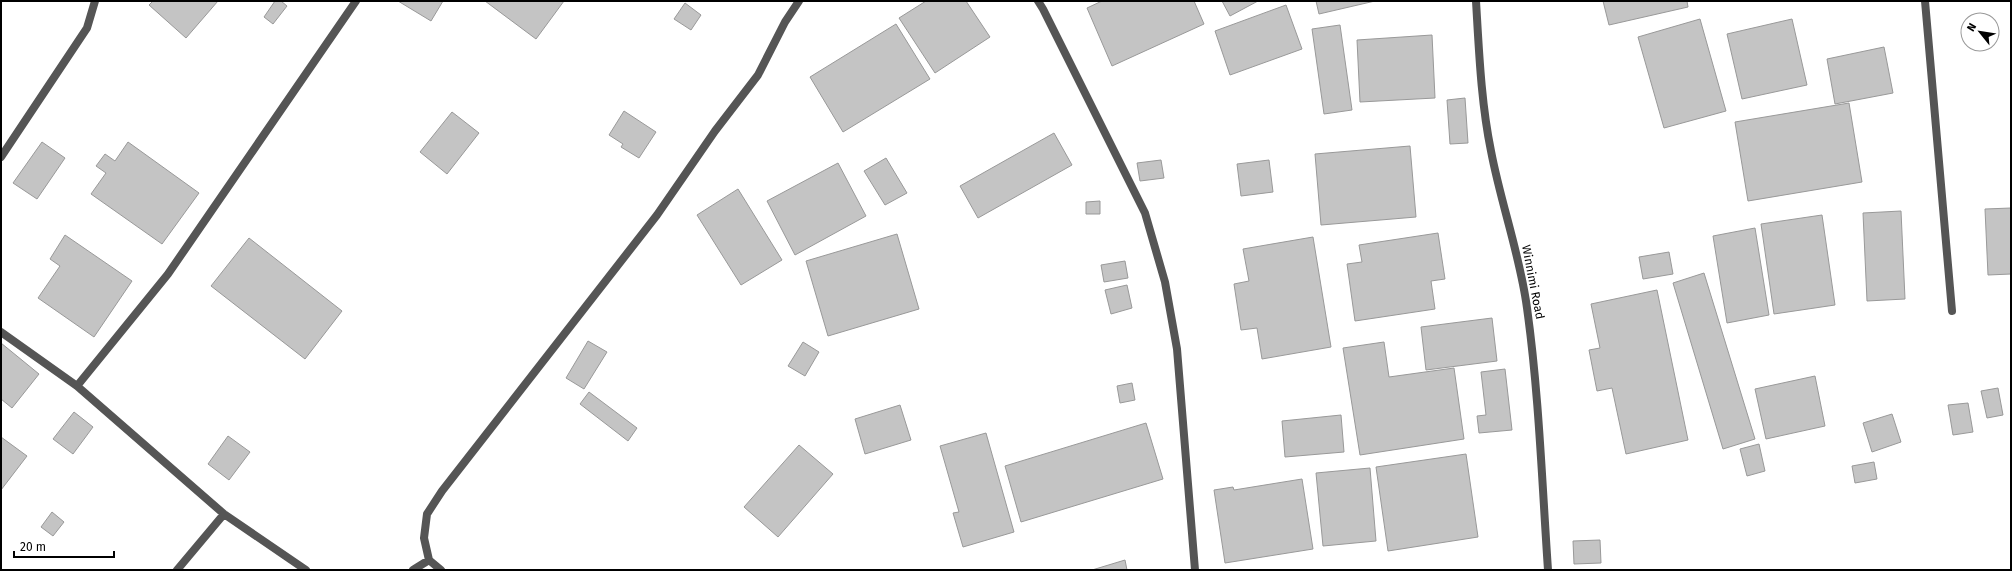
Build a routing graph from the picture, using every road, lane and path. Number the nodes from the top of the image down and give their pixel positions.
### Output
1 (95, 1) edge
2 (356, 1) edge
3 (799, 1) edge
4 (1038, 1) edge
5 (1476, 1) edge
6 (1925, 1) edge
7 (1, 157) edge
8 (1952, 311) dead end
9 (1, 332) edge
10 (77, 386) junction
11 (224, 514) junction
12 (429, 560) junction
13 (177, 570) edge
14 (306, 570) edge
15 (413, 570) edge
16 (441, 570) edge
17 (1195, 570) edge
18 (1548, 570) edge

1 - 7 street
2 - 10 street
3 - 12 street
4 - 17 street
5 - 18 street, Winnimi Road
6 - 8 street
9 - 10 street
10 - 11 street
11 - 13 street
11 - 14 street
12 - 15 street
12 - 16 street

